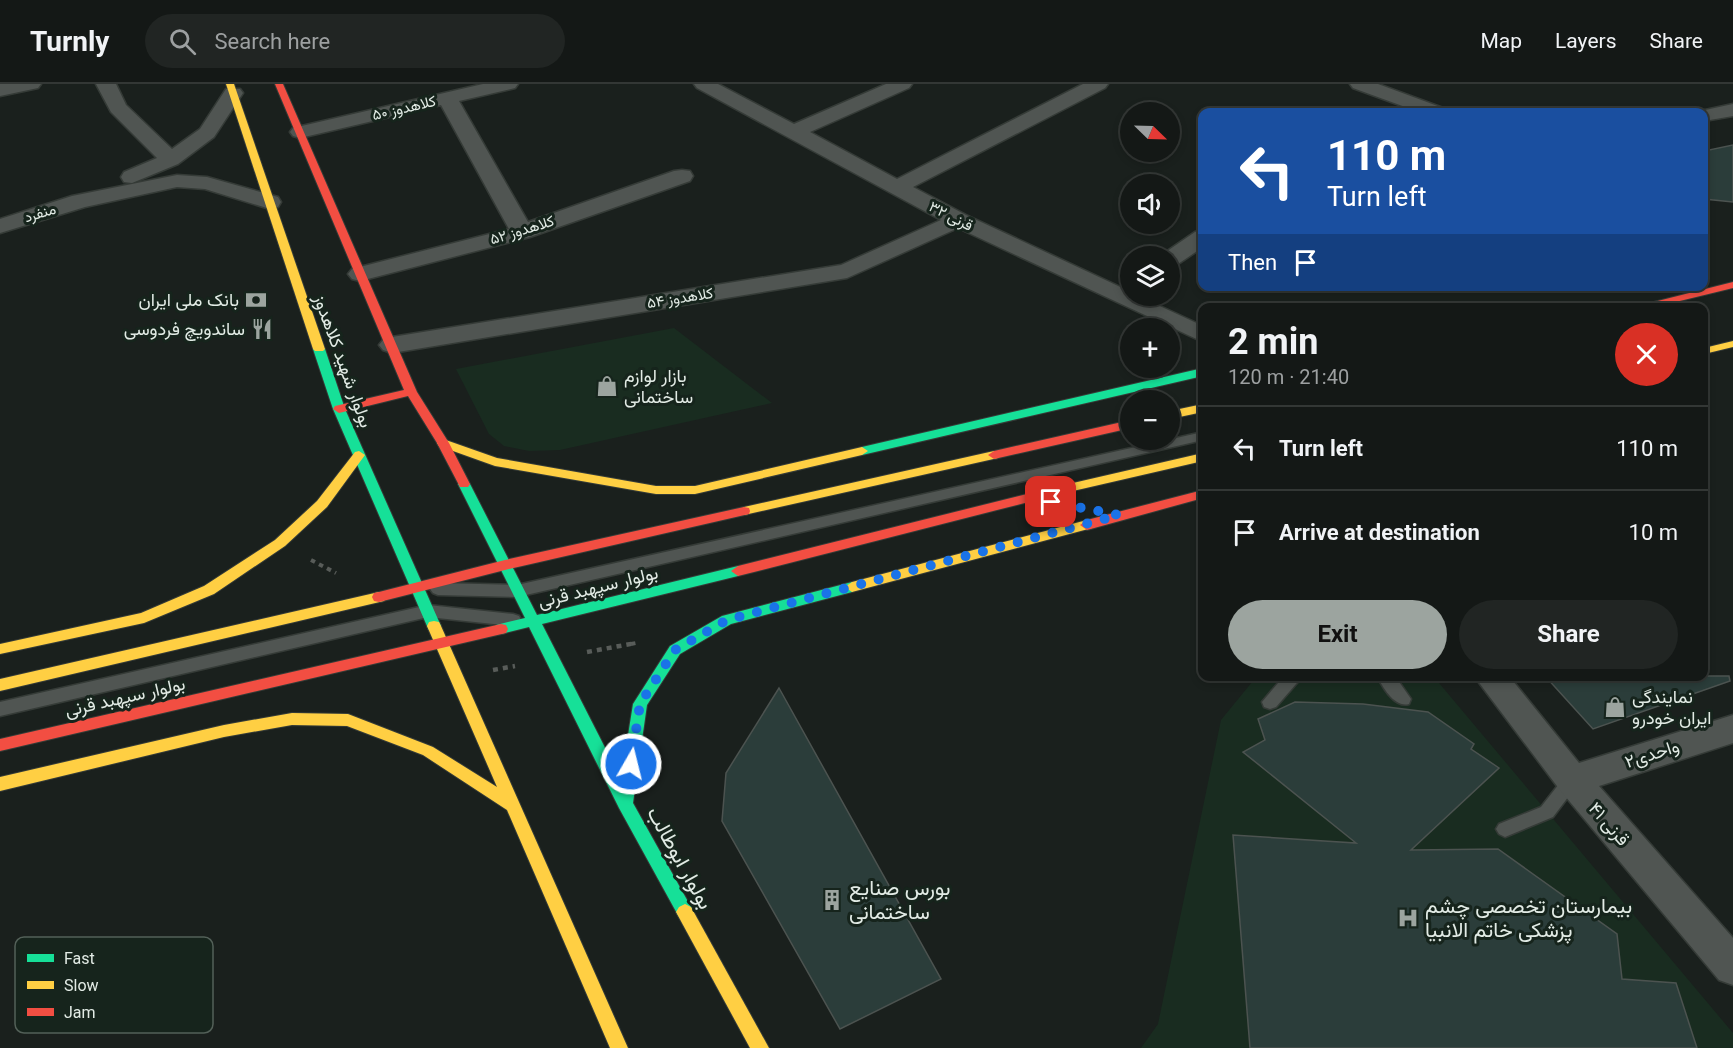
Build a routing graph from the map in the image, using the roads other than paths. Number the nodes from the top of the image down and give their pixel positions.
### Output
1 (31, 84) edge
2 (106, 84) edge
3 (279, 84) edge
4 (508, 84) edge
5 (704, 84) edge
6 (902, 84) edge
7 (1098, 84) edge
8 (1360, 84) edge
9 (231, 89) edge
10 (0, 90) edge
11 (447, 98) junction
12 (1399, 107) edge
13 (1733, 110) edge
14 (1708, 114) edge
15 (300, 132) junction
16 (794, 132) junction
17 (171, 160) junction
18 (682, 176) dead end
19 (897, 187) junction
20 (80, 201) junction
21 (270, 202) junction
22 (958, 220) junction
23 (0, 226) edge
24 (522, 232) junction
25 (1198, 240) edge
26 (1180, 253) edge
27 (360, 274) junction
28 (1733, 285) edge
29 (1120, 288) edge
30 (1707, 291) edge
31 (1708, 291) edge
32 (1656, 303) edge
33 (1152, 306) edge
34 (1198, 332) edge
35 (1733, 344) edge
36 (392, 345) junction
37 (1708, 350) edge
38 (1198, 373) edge
39 (411, 392) junction
40 (339, 409) junction
41 (1198, 409) edge
42 (1180, 414) edge
43 (1120, 426) edge
44 (1198, 437) edge
45 (443, 443) junction
46 (359, 455) junction
47 (1198, 458) edge
48 (1198, 495) edge
49 (1028, 498) junction
50 (1062, 504) dead end
51 (1085, 509) dead end
52 (1119, 515) junction
53 (505, 565) junction
54 (418, 588) junction
55 (517, 591) junction
56 (428, 611) junction
57 (533, 622) junction
58 (442, 642) junction
59 (0, 649) edge
60 (1290, 681) edge
61 (1389, 681) edge
62 (1494, 681) edge
63 (0, 685) edge
64 (1403, 699) dead end
65 (1270, 702) dead end
66 (0, 709) edge
67 (1733, 729) edge
68 (0, 745) edge
69 (1572, 780) junction
70 (0, 784) edge
71 (625, 803) junction
72 (512, 805) junction
73 (1505, 830) dead end
74 (1733, 967) edge
75 (619, 1048) edge
76 (760, 1048) edge

1 - 10 street
2 - 17 street
3 - 15 main road
4 - 11 street, کلاهدوز ۵۰
5 - 16 street, قرنی ۳۲
6 - 16 street
7 - 19 street
8 - 12 street
9 - 17 street
9 - 21 main road, بولوار شهید کلاهدوز
11 - 15 street, کلاهدوز ۵۰
11 - 24 street
13 - 14 street
15 - 27 main road
16 - 19 street, قرنی ۳۲
17 - 20 street
18 - 24 street, کلاهدوز ۵۲
19 - 22 street, قرنی ۳۲
20 - 21 street
20 - 23 street, منفرد
21 - 40 main road, بولوار شهید کلاهدوز
22 - 29 street, قرنی ۳۲
22 - 36 street, کلاهدوز ۵۴
24 - 27 street, کلاهدوز ۵۲
25 - 26 street
27 - 36 main road
28 - 31 main road
30 - 32 main road
33 - 34 street, قرنی ۳۲
35 - 37 main road
36 - 39 main road
38 - 45 main road
39 - 40 main road
39 - 45 main road
40 - 46 main road, بولوار شهید کلاهدوز
41 - 42 main road
43 - 53 main road
44 - 55 lane
45 - 53 main road
46 - 54 main road, بولوار شهید کلاهدوز
46 - 59 main road
47 - 49 main road, بولوار سپهبد قرنی
48 - 52 main road
49 - 50 main road
49 - 57 main road, بولوار سپهبد قرنی
51 - 52 main road
52 - 71 main road
53 - 54 main road
53 - 55 main road
54 - 55 lane
54 - 56 main road, بولوار شهید کلاهدوز
54 - 63 main road
55 - 57 main road
56 - 57 lane
56 - 58 main road, بولوار شهید کلاهدوز
56 - 66 lane
57 - 58 main road, بولوار سپهبد قرنی
57 - 71 main road, بولوار ابوطالب
58 - 68 main road, بولوار سپهبد قرنی
58 - 72 main road
60 - 65 lane
61 - 64 lane
62 - 69 street, قرنی ۴۱
67 - 69 street, واحدی۲
69 - 73 lane
69 - 74 street, قرنی ۴۱
70 - 72 main road
71 - 76 main road, بولوار ابوطالب
72 - 75 main road

